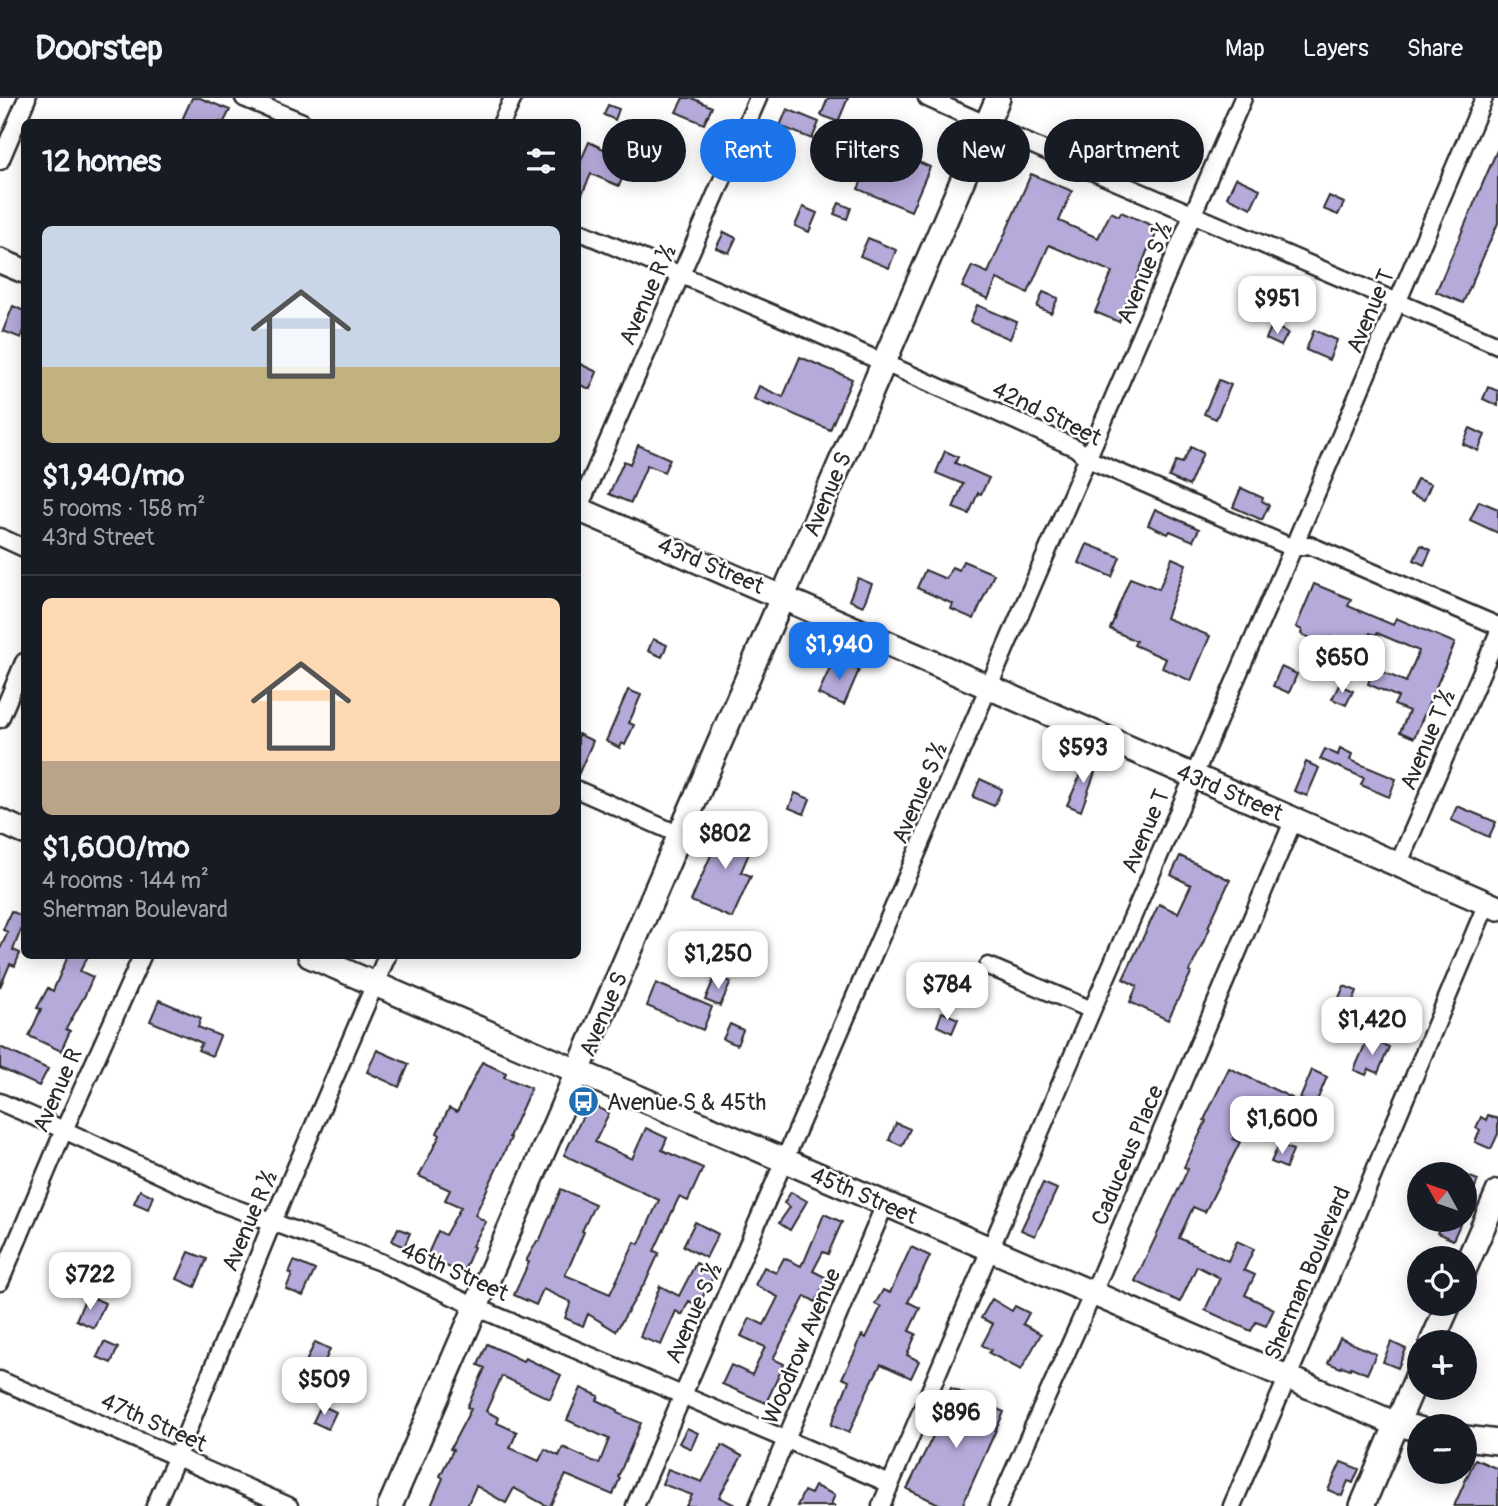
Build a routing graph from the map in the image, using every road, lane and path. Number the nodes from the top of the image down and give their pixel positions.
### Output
1 (27, 98) edge
2 (244, 98) edge
3 (513, 98) edge
4 (758, 98) edge
5 (927, 98) edge
6 (998, 98) edge
7 (1243, 98) edge
8 (1484, 98) edge
9 (266, 109) edge
10 (294, 119) edge
11 (503, 119) edge
12 (973, 119) edge
13 (989, 119) edge
14 (1030, 144) edge
15 (0, 161) edge
16 (962, 182) edge
17 (1194, 215) junction
18 (581, 232) edge
19 (0, 261) edge
20 (21, 270) edge
21 (681, 275) junction
22 (1398, 302) junction
23 (1498, 345) edge
24 (884, 363) junction
25 (1088, 459) junction
26 (581, 502) edge
27 (581, 510) edge
28 (0, 537) edge
29 (21, 547) edge
30 (1293, 548) junction
31 (783, 597) junction
32 (1498, 626) edge
33 (1498, 634) edge
34 (21, 669) edge
35 (989, 687) junction
36 (0, 719) edge
37 (1194, 776) junction
38 (581, 791) edge
39 (1294, 820) junction
40 (0, 821) edge
41 (21, 831) edge
42 (680, 835) junction
43 (1398, 864) junction
44 (1492, 905) edge
45 (141, 959) edge
46 (317, 959) edge
47 (386, 959) edge
48 (988, 966) dead end
49 (375, 984) junction
50 (1093, 1010) junction
51 (578, 1071) junction
52 (0, 1102) edge
53 (64, 1130) junction
54 (785, 1161) junction
55 (1498, 1192) edge
56 (885, 1204) junction
57 (272, 1223) junction
58 (1475, 1246) edge
59 (990, 1249) junction
60 (0, 1282) edge
61 (1093, 1293) junction
62 (476, 1307) junction
63 (1287, 1377) junction
64 (0, 1380) edge
65 (682, 1395) junction
66 (1407, 1399) edge
67 (1396, 1424) junction
68 (1407, 1426) edge
69 (1477, 1439) edge
70 (787, 1440) junction
71 (1498, 1442) edge
72 (177, 1456) junction
73 (890, 1484) junction
74 (155, 1506) edge
75 (289, 1506) edge
76 (390, 1506) edge
77 (635, 1506) edge
78 (758, 1506) edge
79 (881, 1506) edge
80 (998, 1506) edge
81 (1232, 1506) edge
82 (1362, 1506) edge

1 - 15 street
2 - 9 street
3 - 11 street
4 - 21 street, Avenue R ½
5 - 12 street
6 - 13 main road, Avenue S
7 - 17 street, Avenue S ½
8 - 22 street, Avenue T
9 - 10 street
14 - 17 street
16 - 24 main road, Avenue S
17 - 22 street
17 - 25 street, Avenue S ½
18 - 21 street, 42nd Street
19 - 20 main road
21 - 24 street, 42nd Street
21 - 26 street, Avenue R ½
22 - 23 street
22 - 30 street, Avenue T
24 - 25 street, 42nd Street
24 - 31 main road, Avenue S
25 - 30 street, 42nd Street
25 - 35 street, Avenue S ½
27 - 31 main road, 43rd Street
28 - 29 street
30 - 32 street, 42nd Street
30 - 37 street, Avenue T
31 - 35 main road, 43rd Street
31 - 42 main road, Avenue S
33 - 43 street, Avenue T ½
34 - 36 street
35 - 37 main road, 43rd Street
35 - 54 street, Avenue S ½
37 - 39 main road, 43rd Street
37 - 50 street, Avenue T
38 - 42 street
39 - 43 main road, 43rd Street
39 - 61 street, Caduceus Place
40 - 41 main road
42 - 51 main road, Avenue S
43 - 44 main road, 43rd Street
44 - 63 street, Sherman Boulevard
45 - 53 street, Avenue R
46 - 49 main road, 45th Street
47 - 49 street, Avenue R ½
48 - 50 street
49 - 51 main road, 45th Street
49 - 57 street, Avenue R ½
50 - 59 street, Avenue T
51 - 54 main road, 45th Street
51 - 62 main road, Avenue S
52 - 53 street, 46th Street
53 - 57 street, 46th Street
53 - 60 street, Avenue R
54 - 56 main road, 45th Street
54 - 65 street, Avenue S ½
55 - 58 main road
56 - 59 main road, 45th Street
56 - 70 street, Woodrow Avenue
57 - 62 street, 46th Street
57 - 72 street, Avenue R ½
59 - 61 main road, 45th Street
59 - 73 street, Avenue T
61 - 63 main road, 45th Street
61 - 80 street, Caduceus Place
62 - 65 street, 46th Street
62 - 76 main road, Avenue S
63 - 67 main road, 45th Street
63 - 81 street, Sherman Boulevard
64 - 72 street, 47th Street
65 - 70 street, 46th Street
65 - 77 street, Avenue S ½
66 - 67 main road
67 - 68 main road, 45th Street
67 - 82 main road
69 - 71 main road
70 - 73 street, 46th Street
70 - 78 street, Woodrow Avenue
72 - 74 street, Avenue R ½
72 - 75 street, 47th Street
73 - 79 street, Avenue T

